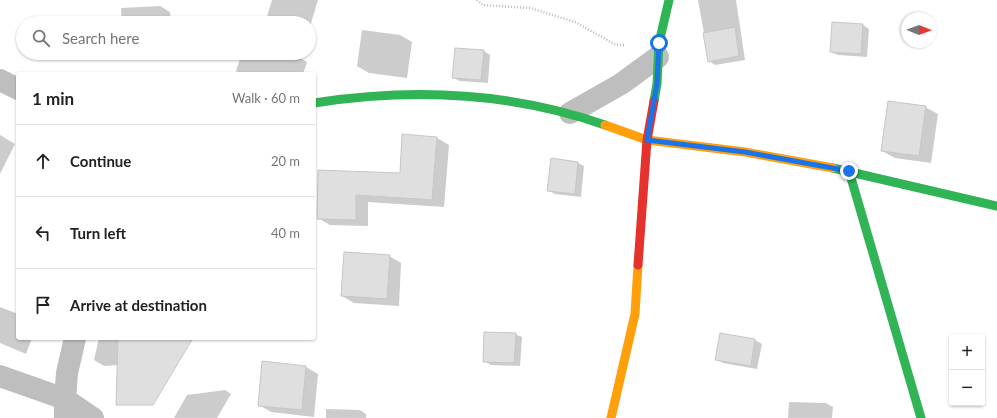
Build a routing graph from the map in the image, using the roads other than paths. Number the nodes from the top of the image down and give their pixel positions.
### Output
1 (669, 0) edge
2 (658, 50) junction
3 (0, 80) edge
4 (16, 88) edge
5 (316, 102) edge
6 (570, 113) junction
7 (647, 140) junction
8 (849, 171) junction
9 (997, 206) edge
10 (75, 340) edge
11 (0, 376) edge
12 (65, 408) edge
13 (93, 418) edge
14 (610, 418) edge
15 (921, 418) edge

1 - 2 street
2 - 6 street
2 - 7 street
3 - 4 street
5 - 6 street
6 - 7 street
7 - 8 street
7 - 14 street
8 - 9 street
8 - 15 street
10 - 12 street
11 - 12 street
12 - 13 street

